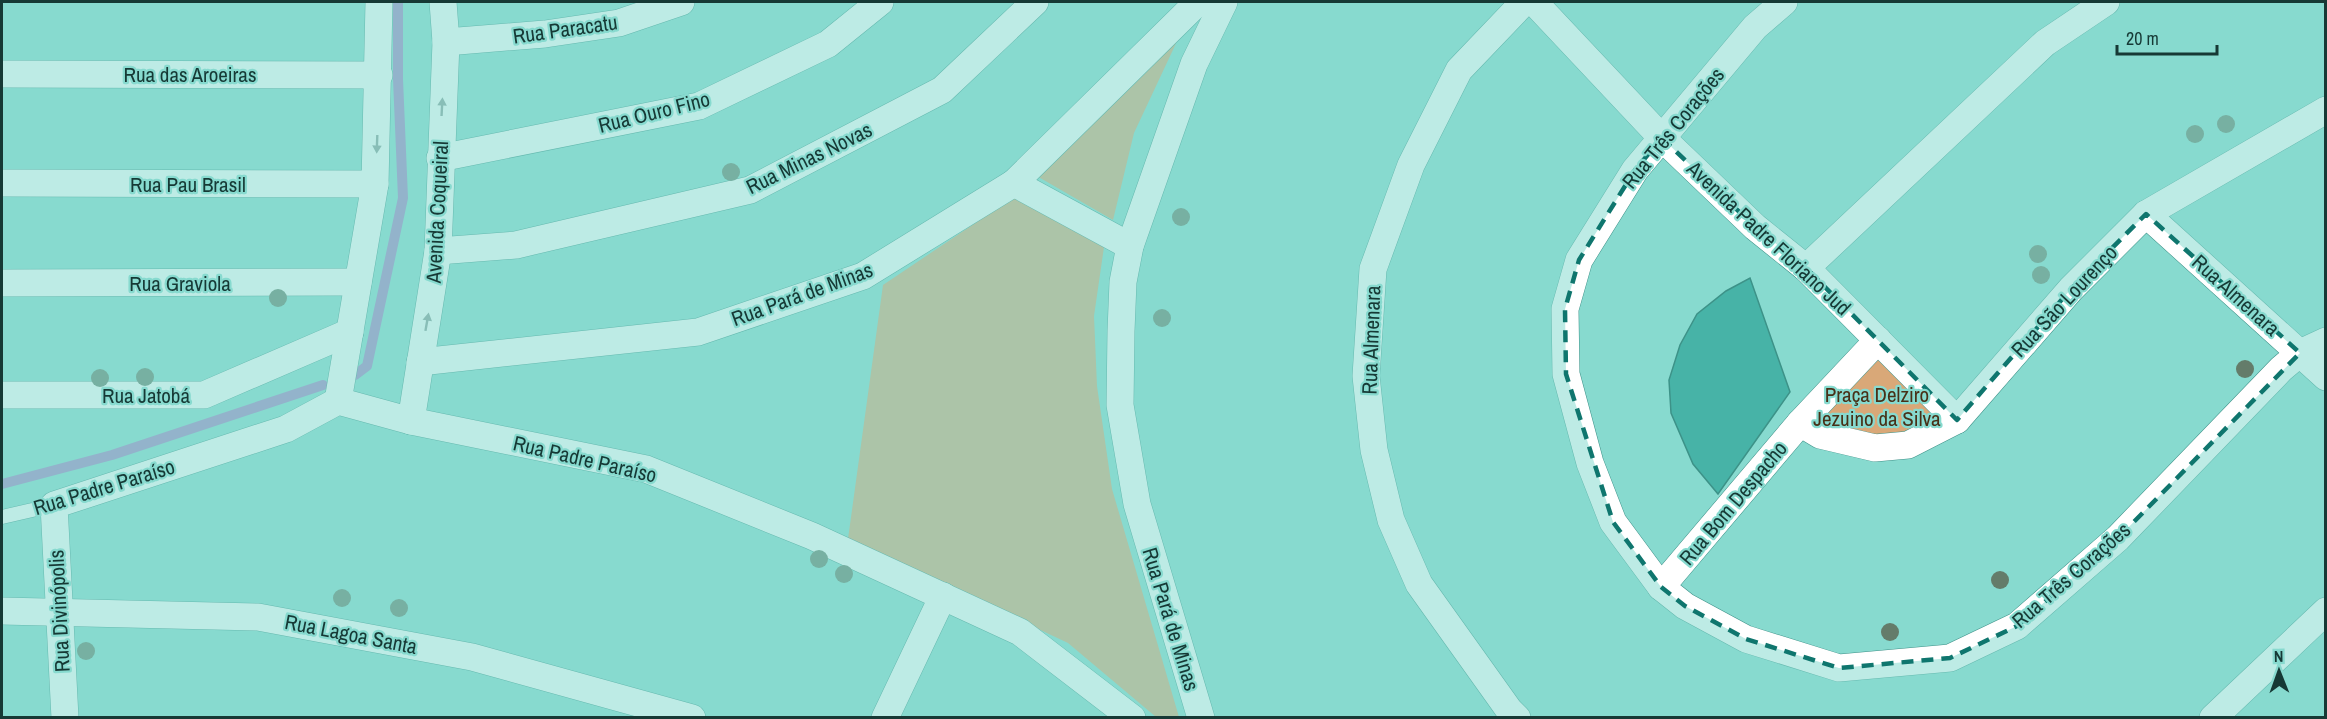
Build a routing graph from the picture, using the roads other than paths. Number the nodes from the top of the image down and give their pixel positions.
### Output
1 (379, 2) edge
2 (443, 2) edge
3 (681, 2) edge
4 (880, 2) edge
5 (1035, 2) edge
6 (1198, 2) edge
7 (1224, 2) edge
8 (1524, 2) edge
9 (1534, 2) edge
10 (1784, 2) edge
11 (2106, 2) edge
12 (446, 42) junction
13 (2, 74) edge
14 (379, 75) junction
15 (2325, 111) edge
16 (1662, 138) junction
17 (440, 158) junction
18 (2, 183) edge
19 (1014, 183) junction
20 (375, 184) junction
21 (2146, 214) junction
22 (1130, 246) junction
23 (438, 251) junction
24 (1806, 268) junction
25 (358, 282) junction
26 (2, 283) edge
27 (350, 332) junction
28 (1878, 340) junction
29 (2325, 341) edge
30 (2300, 352) junction
31 (420, 362) junction
32 (2325, 377) edge
33 (2, 395) edge
34 (338, 401) junction
35 (1958, 420) junction
36 (411, 421) junction
37 (1800, 423) junction
38 (54, 505) junction
39 (2, 517) edge
40 (1661, 586) junction
41 (944, 596) junction
42 (2, 611) edge
43 (59, 611) junction
44 (2325, 611) edge
45 (65, 717) edge
46 (692, 717) edge
47 (885, 717) edge
48 (1132, 717) edge
49 (1201, 717) edge
50 (1517, 717) edge
51 (2213, 717) edge

1 - 14 street
2 - 12 street, Avenida Coqueiral
3 - 12 street, Rua Paracatu
4 - 17 street, Rua Ouro Fino
5 - 23 street, Rua Minas Novas
6 - 19 street, Rua Pará de Minas
7 - 22 street, Rua Pará de Minas
8 - 50 street, Rua Almenara
9 - 16 street, Avenida Padre Floriano Jud
10 - 16 street, Rua Três Corações
11 - 24 street
17 -> 12 street, Avenida Coqueiral
13 - 14 street, Rua das Aroeiras
14 -> 20 street
15 - 21 street, Rua São Lourenço
16 - 24 street, Avenida Padre Floriano Jud
16 - 40 street, Rua Três Corações
17 - 23 street, Avenida Coqueiral
18 - 20 street, Rua Pau Brasil
19 - 22 street
19 - 31 street, Rua Pará de Minas
20 - 25 street
21 - 30 street, Rua Almenara
21 - 35 street, Rua São Lourenço
22 - 49 street, Rua Pará de Minas
31 -> 23 street, Avenida Coqueiral
24 - 28 street, Avenida Padre Floriano Jud
25 - 26 street, Rua Graviola
25 - 27 street
27 - 33 street, Rua Jatobá
27 - 34 street
28 - 35 street, Avenida Padre Floriano Jud
28 - 37 street, Rua Bom Despacho
29 - 30 street, Rua Três Corações
30 - 32 street, Rua Almenara
30 - 40 street, Rua Três Corações
31 - 36 street, Avenida Coqueiral
34 - 36 street, Rua Padre Paraíso
34 - 38 street, Rua Padre Paraíso
35 - 37 street, Rua São Lourenço
36 - 41 street, Rua Padre Paraíso
37 - 40 street, Rua Bom Despacho
38 - 39 lane, Rua Padre Paraíso
38 - 43 street, Rua Divinópolis
41 - 47 street
41 - 48 street, Rua Padre Paraíso
42 - 43 street, Rua Lagoa Santa
43 - 45 street, Rua Divinópolis
43 - 46 street, Rua Lagoa Santa
44 - 51 street

